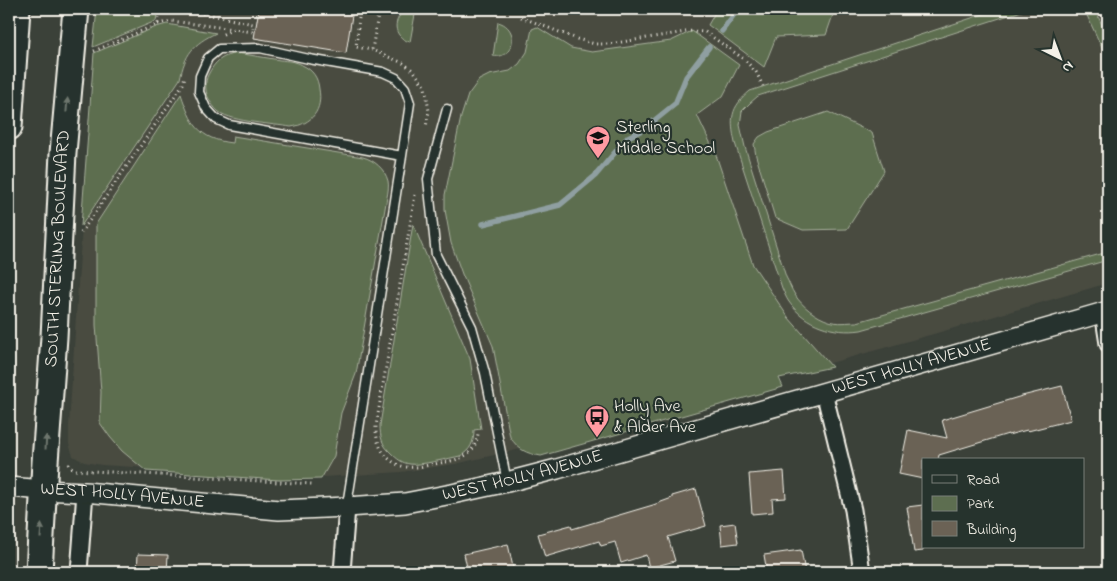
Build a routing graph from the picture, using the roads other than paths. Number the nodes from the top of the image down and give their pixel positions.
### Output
1 (17, 9) edge
2 (76, 9) edge
3 (447, 110) dead end
4 (9, 127) edge
5 (402, 156) junction
6 (1106, 311) edge
7 (1108, 344) edge
8 (824, 392) junction
9 (507, 482) junction
10 (9, 487) edge
11 (43, 490) junction
12 (85, 492) junction
13 (347, 508) junction
14 (39, 572) edge
15 (79, 572) edge
16 (342, 572) edge
17 (862, 572) edge

1 - 4 main road
11 -> 2 main road, SOUTH STERLING BOULEVARD
3 - 9 lane
5 - 5 lane
5 - 13 lane
6 - 7 street
6 - 8 street, WEST HOLLY AVENUE
8 - 9 street, WEST HOLLY AVENUE
8 - 17 street
9 - 13 street, WEST HOLLY AVENUE
10 - 11 street, WEST HOLLY AVENUE
11 - 12 street, WEST HOLLY AVENUE
14 -> 11 main road, SOUTH STERLING BOULEVARD
12 - 13 street, WEST HOLLY AVENUE
12 - 15 street
13 - 16 street

